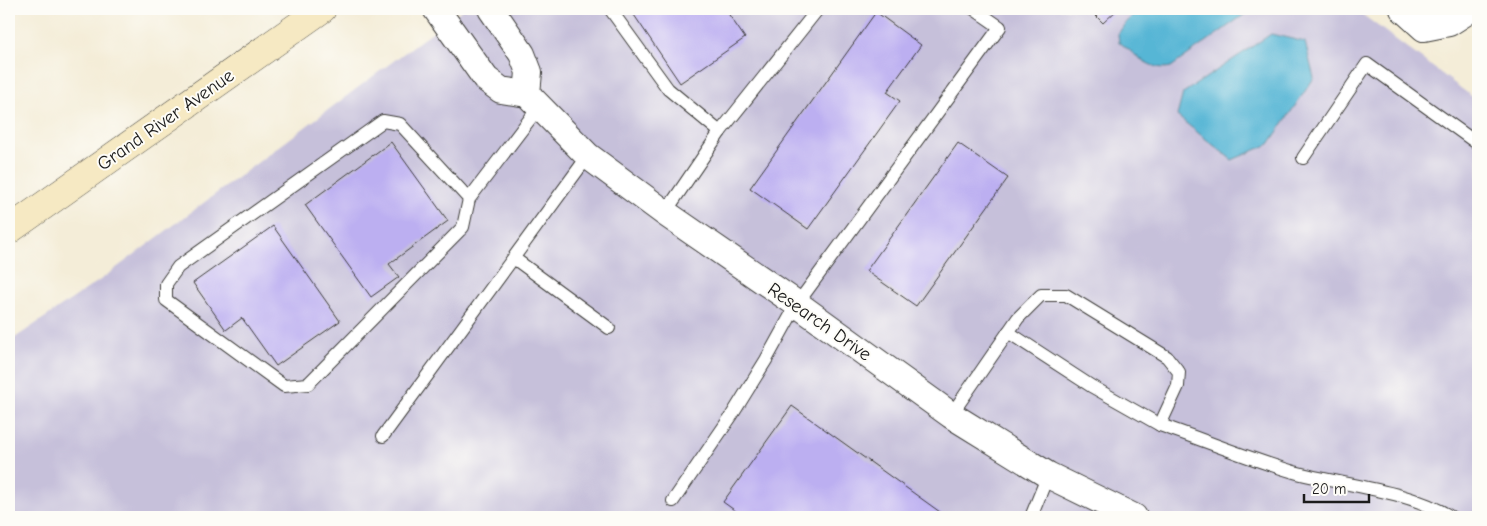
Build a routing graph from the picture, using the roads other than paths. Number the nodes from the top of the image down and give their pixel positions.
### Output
1 (322, 9) edge
2 (436, 9) edge
3 (491, 9) edge
4 (610, 9) edge
5 (818, 9) edge
6 (974, 9) edge
7 (1403, 9) edge
8 (1471, 9) edge
9 (534, 100) junction
10 (720, 132) junction
11 (1478, 144) edge
12 (588, 156) junction
13 (1303, 158) dead end
14 (469, 199) junction
15 (665, 213) junction
16 (9, 230) edge
17 (515, 259) junction
18 (797, 304) junction
19 (609, 328) dead end
20 (1008, 332) junction
21 (950, 415) junction
22 (1160, 425) junction
23 (383, 436) dead end
24 (1048, 475) junction
25 (673, 501) dead end
26 (1031, 517) edge
27 (1134, 517) edge
28 (1451, 517) edge

1 - 16 main road, Grand River Avenue
2 - 9 street
3 - 9 street
4 - 10 lane
5 - 10 lane
6 - 18 lane
7 - 8 street
9 - 12 street, Research Drive
9 - 14 lane
10 - 15 lane
11 - 13 lane
12 - 15 street, Research Drive
12 - 17 lane
14 - 14 lane
15 - 18 street, Research Drive
17 - 19 lane
17 - 23 lane
18 - 21 street, Research Drive
18 - 25 lane
20 - 21 lane
20 - 22 lane
20 - 22 lane
21 - 24 street, Research Drive
22 - 28 lane
24 - 26 lane
24 - 27 street, Research Drive

